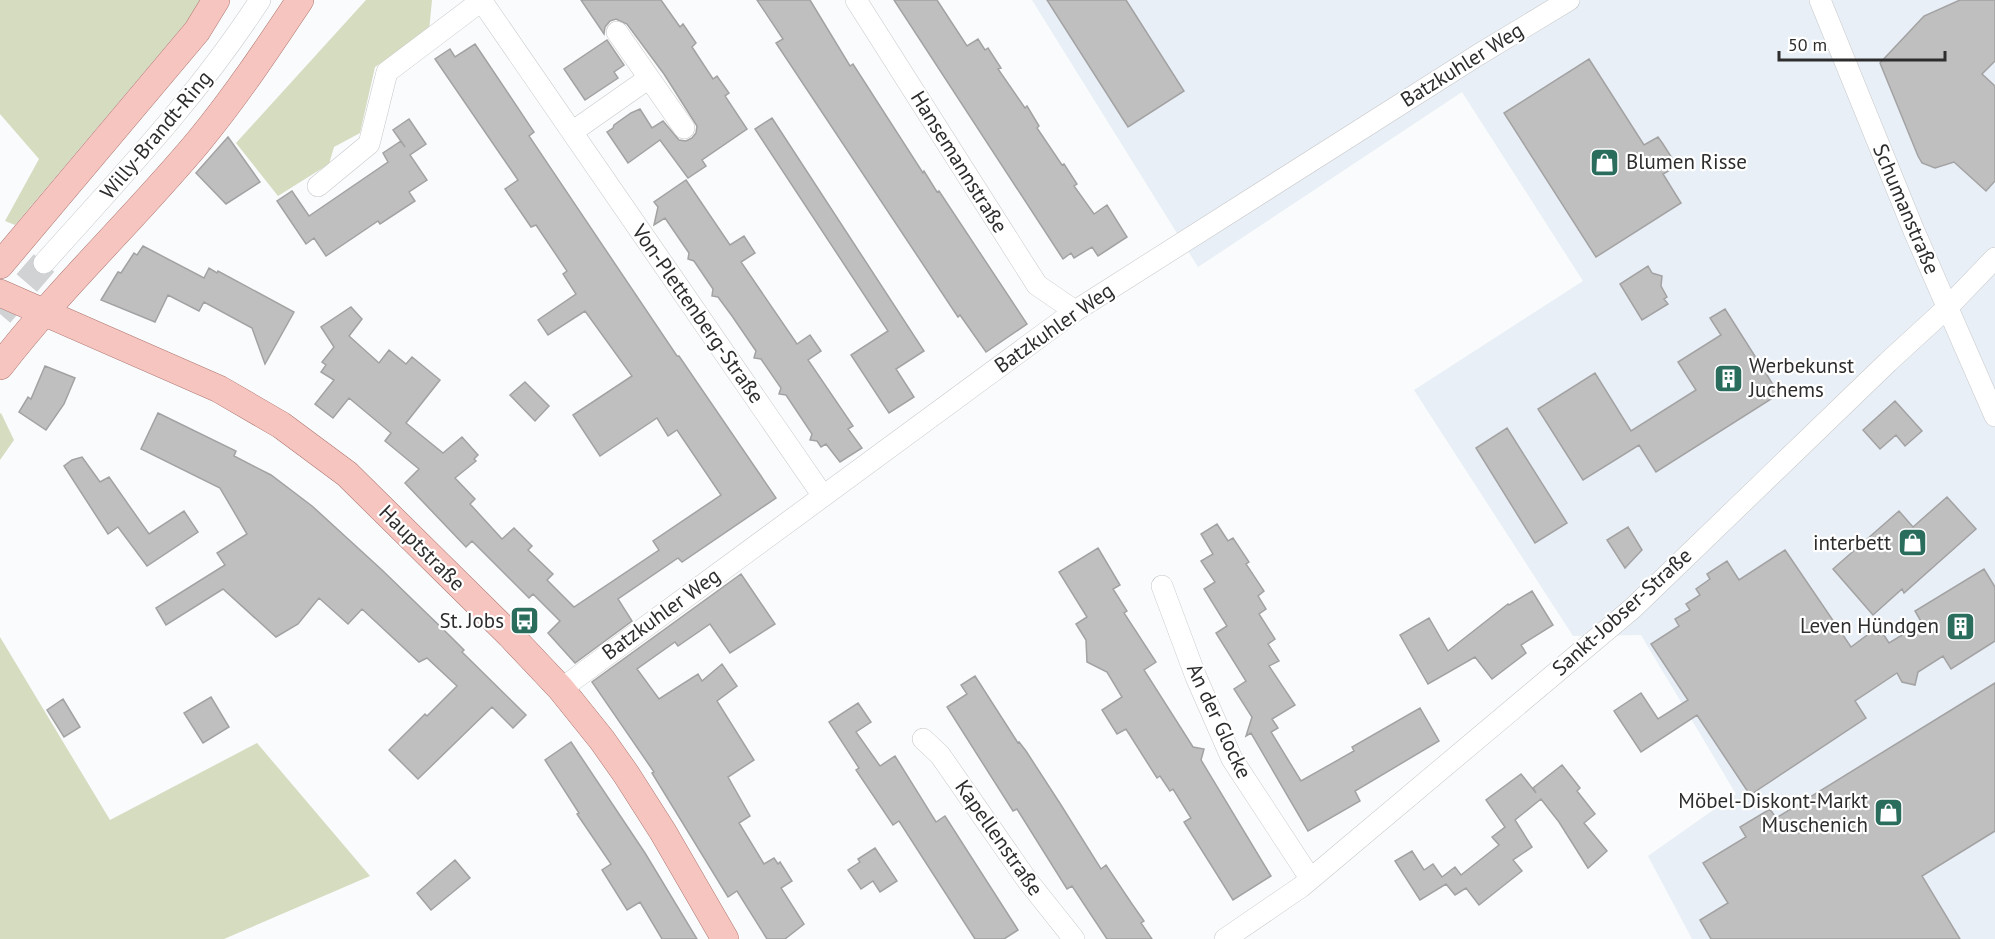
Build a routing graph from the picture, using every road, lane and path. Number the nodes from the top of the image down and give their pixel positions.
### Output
1 (216, 0) edge
2 (260, 0) edge
3 (300, 0) edge
4 (481, 0) edge
5 (856, 0) edge
6 (1569, 0) edge
7 (1820, 0) edge
8 (616, 32) dead end
9 (649, 78) junction
10 (684, 128) dead end
11 (572, 132) junction
12 (318, 186) dead end
13 (1995, 258) edge
14 (44, 263) tunnel mouth
15 (0, 265) edge
16 (0, 293) edge
17 (1948, 307) junction
18 (1074, 311) junction
19 (43, 312) junction
20 (0, 366) edge
21 (1995, 416) edge
22 (823, 496) junction
23 (1162, 586) dead end
24 (561, 688) junction
25 (923, 739) dead end
26 (1310, 878) junction
27 (725, 939) edge
28 (1074, 939) edge
29 (1225, 939) edge

1 - 15 main road
2 - 14 street, Willy-Brandt-Ring
3 - 19 main road
4 - 11 street, Von-Plettenberg-Straße
4 - 12 street, Von-Plettenberg-Straße
5 - 18 street, Hansemannstraße
6 - 18 street, Batzkuhler Weg
7 - 17 street, Schumanstraße
8 - 9 street
9 - 10 street
9 - 11 street
11 - 22 street, Von-Plettenberg-Straße
13 - 17 street, Sankt-Jobser-Straße
16 - 19 main road, Hauptstraße
17 - 21 street, Schumanstraße
17 - 26 street, Sankt-Jobser-Straße
18 - 22 street, Batzkuhler Weg
19 - 20 main road
19 - 24 main road, Hauptstraße
22 - 24 street, Batzkuhler Weg
23 - 26 street, An der Glocke
24 - 27 main road, Hauptstraße
25 - 28 street, Kapellenstraße
26 - 29 street, Sankt-Jobser-Straße

